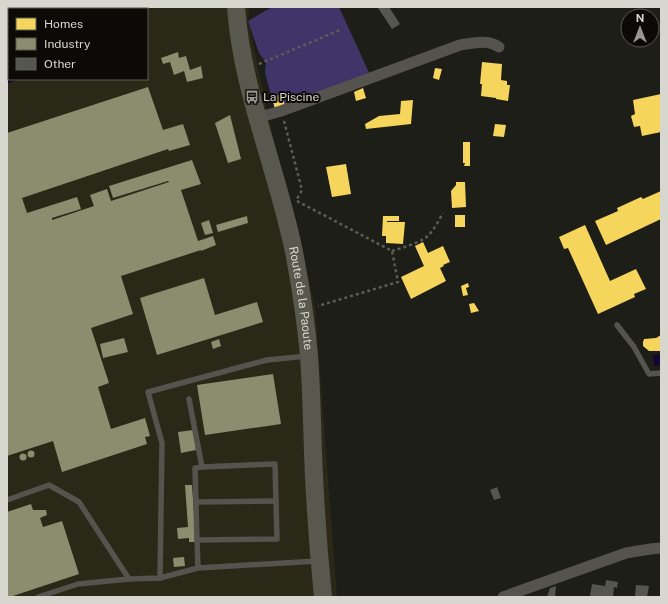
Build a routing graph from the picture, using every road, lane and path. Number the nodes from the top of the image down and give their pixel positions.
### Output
1 (236, 7) edge
2 (340, 30) dead end
3 (499, 48) dead end
4 (245, 68) junction
5 (281, 111) junction
6 (257, 118) junction
7 (443, 212) dead end
8 (392, 251) junction
9 (304, 310) junction
10 (617, 325) dead end
11 (309, 356) junction
12 (661, 373) edge
13 (189, 399) dead end
14 (202, 467) junction
15 (7, 500) edge
16 (276, 501) junction
17 (196, 502) junction
18 (197, 540) junction
19 (661, 548) edge
20 (320, 561) junction
21 (198, 568) junction
22 (160, 578) junction
23 (129, 579) junction
24 (38, 597) edge
25 (324, 597) edge
26 (503, 597) edge

1 - 4 main road, Route de la Paoute
2 - 4 path
3 - 5 street
4 - 6 main road, Route de la Paoute
5 - 6 street
5 - 8 path
6 - 9 main road, Route de la Paoute
7 - 8 path
8 - 9 path
9 - 11 main road, Route de la Paoute
10 - 12 lane
11 - 20 main road, Route de la Paoute
11 - 22 lane
13 - 14 lane
14 - 16 lane
14 - 17 lane
15 - 23 lane
16 - 17 lane
16 - 18 lane
17 - 18 lane
18 - 21 lane
19 - 26 street
20 - 21 lane
20 - 25 main road, Route de la Paoute
21 - 22 lane
22 - 23 lane
23 - 24 lane

